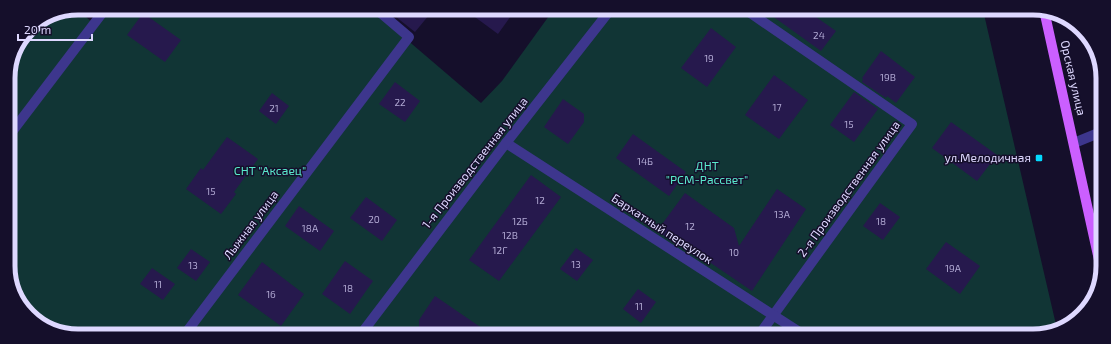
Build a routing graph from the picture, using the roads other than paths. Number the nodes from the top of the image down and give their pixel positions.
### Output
1 (101, 15) edge
2 (383, 15) edge
3 (606, 15) edge
4 (753, 15) edge
5 (1045, 17) edge
6 (15, 128) edge
7 (1096, 134) edge
8 (506, 143) junction
9 (1074, 143) junction
10 (1096, 246) edge
11 (773, 316) junction
12 (189, 329) edge
13 (366, 329) edge
14 (763, 329) edge
15 (794, 329) edge

1 - 6 street
2 - 12 street, Лыжная улица
3 - 8 street, 1-я Производственная улица
4 - 11 street, 2-я Производственная улица
5 - 9 main road, Орская улица
7 - 9 street
8 - 11 street, Бархатный переулок
8 - 13 street, 1-я Производственная улица
9 - 10 main road, Орская улица
11 - 14 street, 2-я Производственная улица
11 - 15 street, Бархатный переулок

